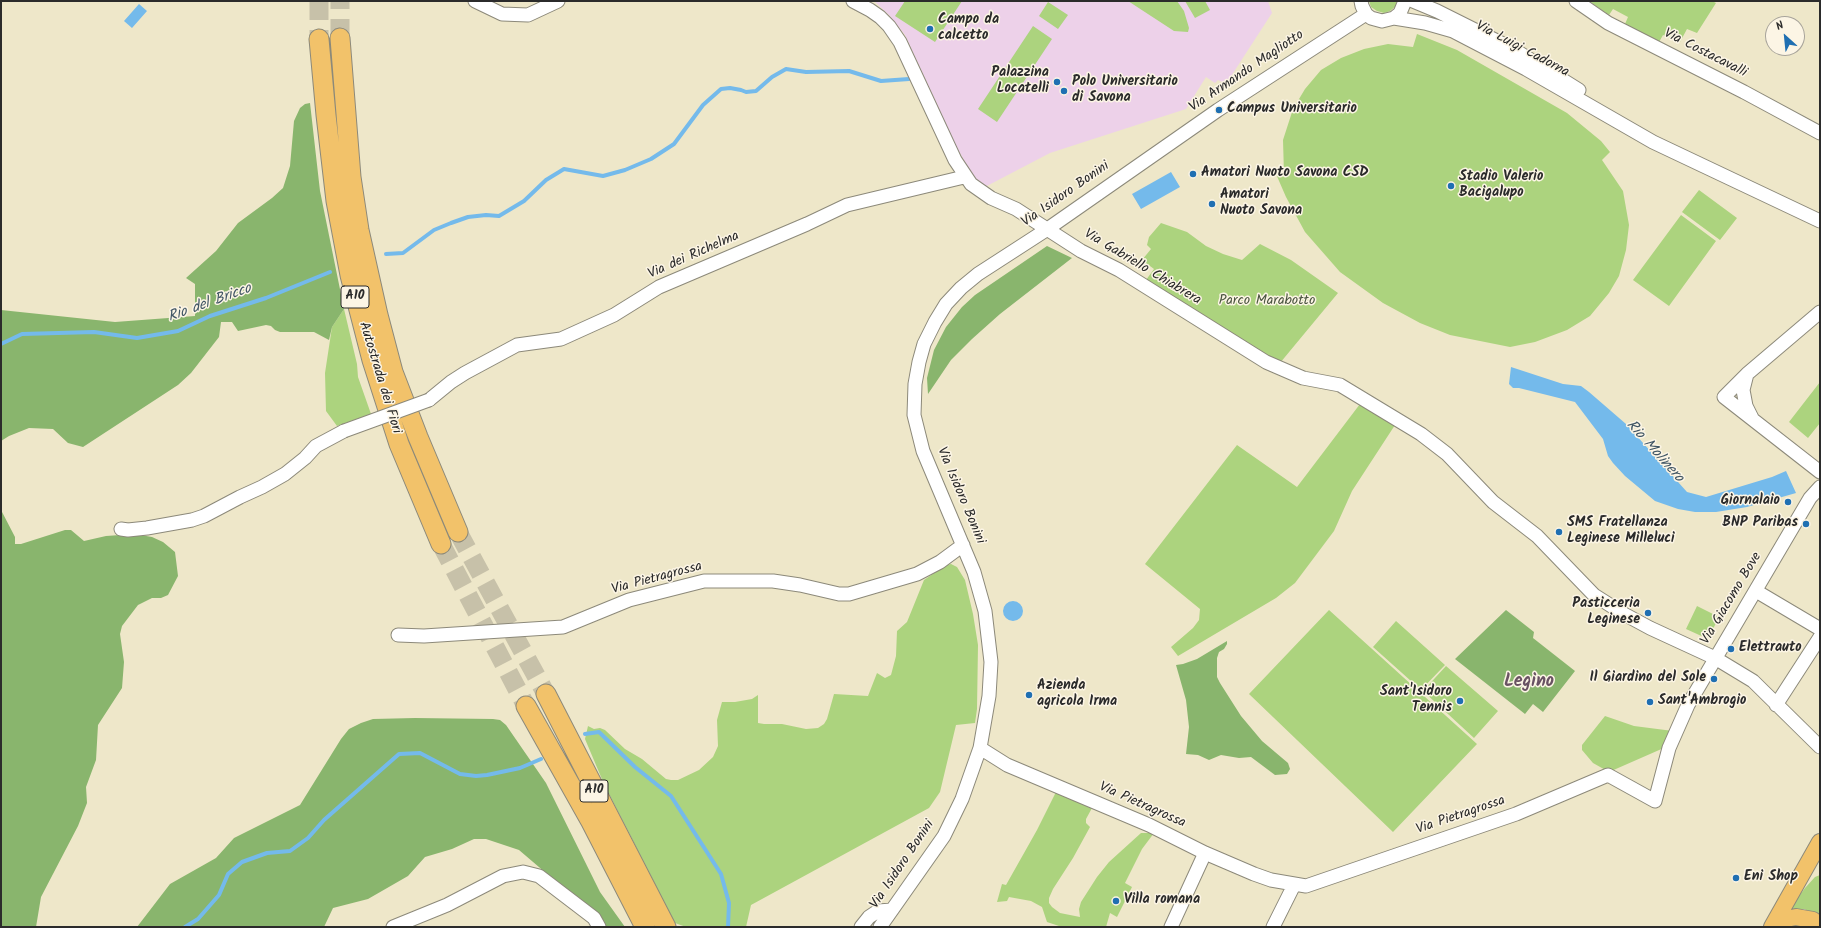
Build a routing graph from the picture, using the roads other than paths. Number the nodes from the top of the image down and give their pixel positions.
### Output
1 (474, 1) edge
2 (558, 1) edge
3 (853, 1) edge
4 (1361, 1) edge
5 (1405, 1) edge
6 (1413, 1) edge
7 (1439, 1) edge
8 (1576, 1) edge
9 (1366, 14) junction
10 (1394, 18) junction
11 (1478, 32) junction
12 (340, 38) tunnel mouth
13 (319, 39) tunnel mouth
14 (1628, 127) junction
15 (1820, 133) edge
16 (1147, 158) joint
17 (964, 177) junction
18 (1820, 221) edge
19 (1046, 230) junction
20 (1820, 312) edge
21 (1747, 374) junction
22 (1752, 420) junction
23 (1820, 472) edge
24 (1820, 487) edge
25 (121, 529) dead end
26 (458, 532) tunnel mouth
27 (441, 544) tunnel mouth
28 (963, 545) junction
29 (1756, 591) junction
30 (1820, 629) edge
31 (398, 635) dead end
32 (1820, 637) edge
33 (1715, 658) junction
34 (546, 694) tunnel mouth
35 (1776, 705) junction
36 (526, 706) tunnel mouth
37 (1820, 747) edge
38 (980, 748) junction
39 (1655, 801) joint
40 (1820, 842) edge
41 (1205, 853) junction
42 (1812, 866) edge
43 (1294, 885) junction
44 (636, 891) junction
45 (892, 910) junction
46 (1774, 924) edge
47 (1820, 926) edge
48 (393, 927) edge
49 (599, 927) edge
50 (645, 927) edge
51 (666, 927) edge
52 (861, 927) edge
53 (880, 927) edge
54 (1171, 927) edge
55 (1273, 927) edge

1 - 2 street
3 - 17 street, Via Gabriello Chiabrera
4 - 9 street
5 - 10 street
6 - 11 street, Via Luigi Cadorna
7 - 11 street, Via Luigi Cadorna
8 - 15 street, Via Costacavalli
9 - 10 street, Via Luigi Cadorna
9 - 16 street, Via Armando Magliotto
10 - 14 street, Via Luigi Cadorna
11 - 14 street, Via Luigi Cadorna
12 - 26 highway, Autostrada dei Fiori / A10
13 - 27 highway, Autostrada dei Fiori / A10
14 - 18 street, Via Luigi Cadorna
16 - 19 street, Via Isidoro Bonini
17 - 19 street, Via Gabriello Chiabrera
17 - 25 street, Via dei Richelma, bridge
19 - 28 street, Via Isidoro Bonini
19 - 33 street, Via Gabriello Chiabrera
20 - 21 street
21 - 22 street
21 - 22 street
22 - 23 street
24 - 29 street, Via Giacomo Bove
28 - 31 street, Via Pietragrossa
28 - 38 street, Via Isidoro Bonini
29 - 30 street
29 - 33 street, Via Giacomo Bove
32 - 35 street
33 - 35 street, Via Gabriello Chiabrera
33 - 39 street, Via Giacomo Bove
34 - 44 highway, A10
35 - 37 street, Via Gabriello Chiabrera
36 - 44 highway, A10
38 - 41 street, Via Pietragrossa
38 - 45 street, Via Isidoro Bonini
39 - 43 street, Via Pietragrossa
40 - 42 main road
41 - 43 street, Via Pietragrossa
41 - 54 street
42 - 46 main road
43 - 55 street
44 - 50 highway, A10
44 - 51 highway, A10
45 - 52 street
45 - 53 street, Via Isidoro Bonini
46 - 47 main road
48 - 49 street

